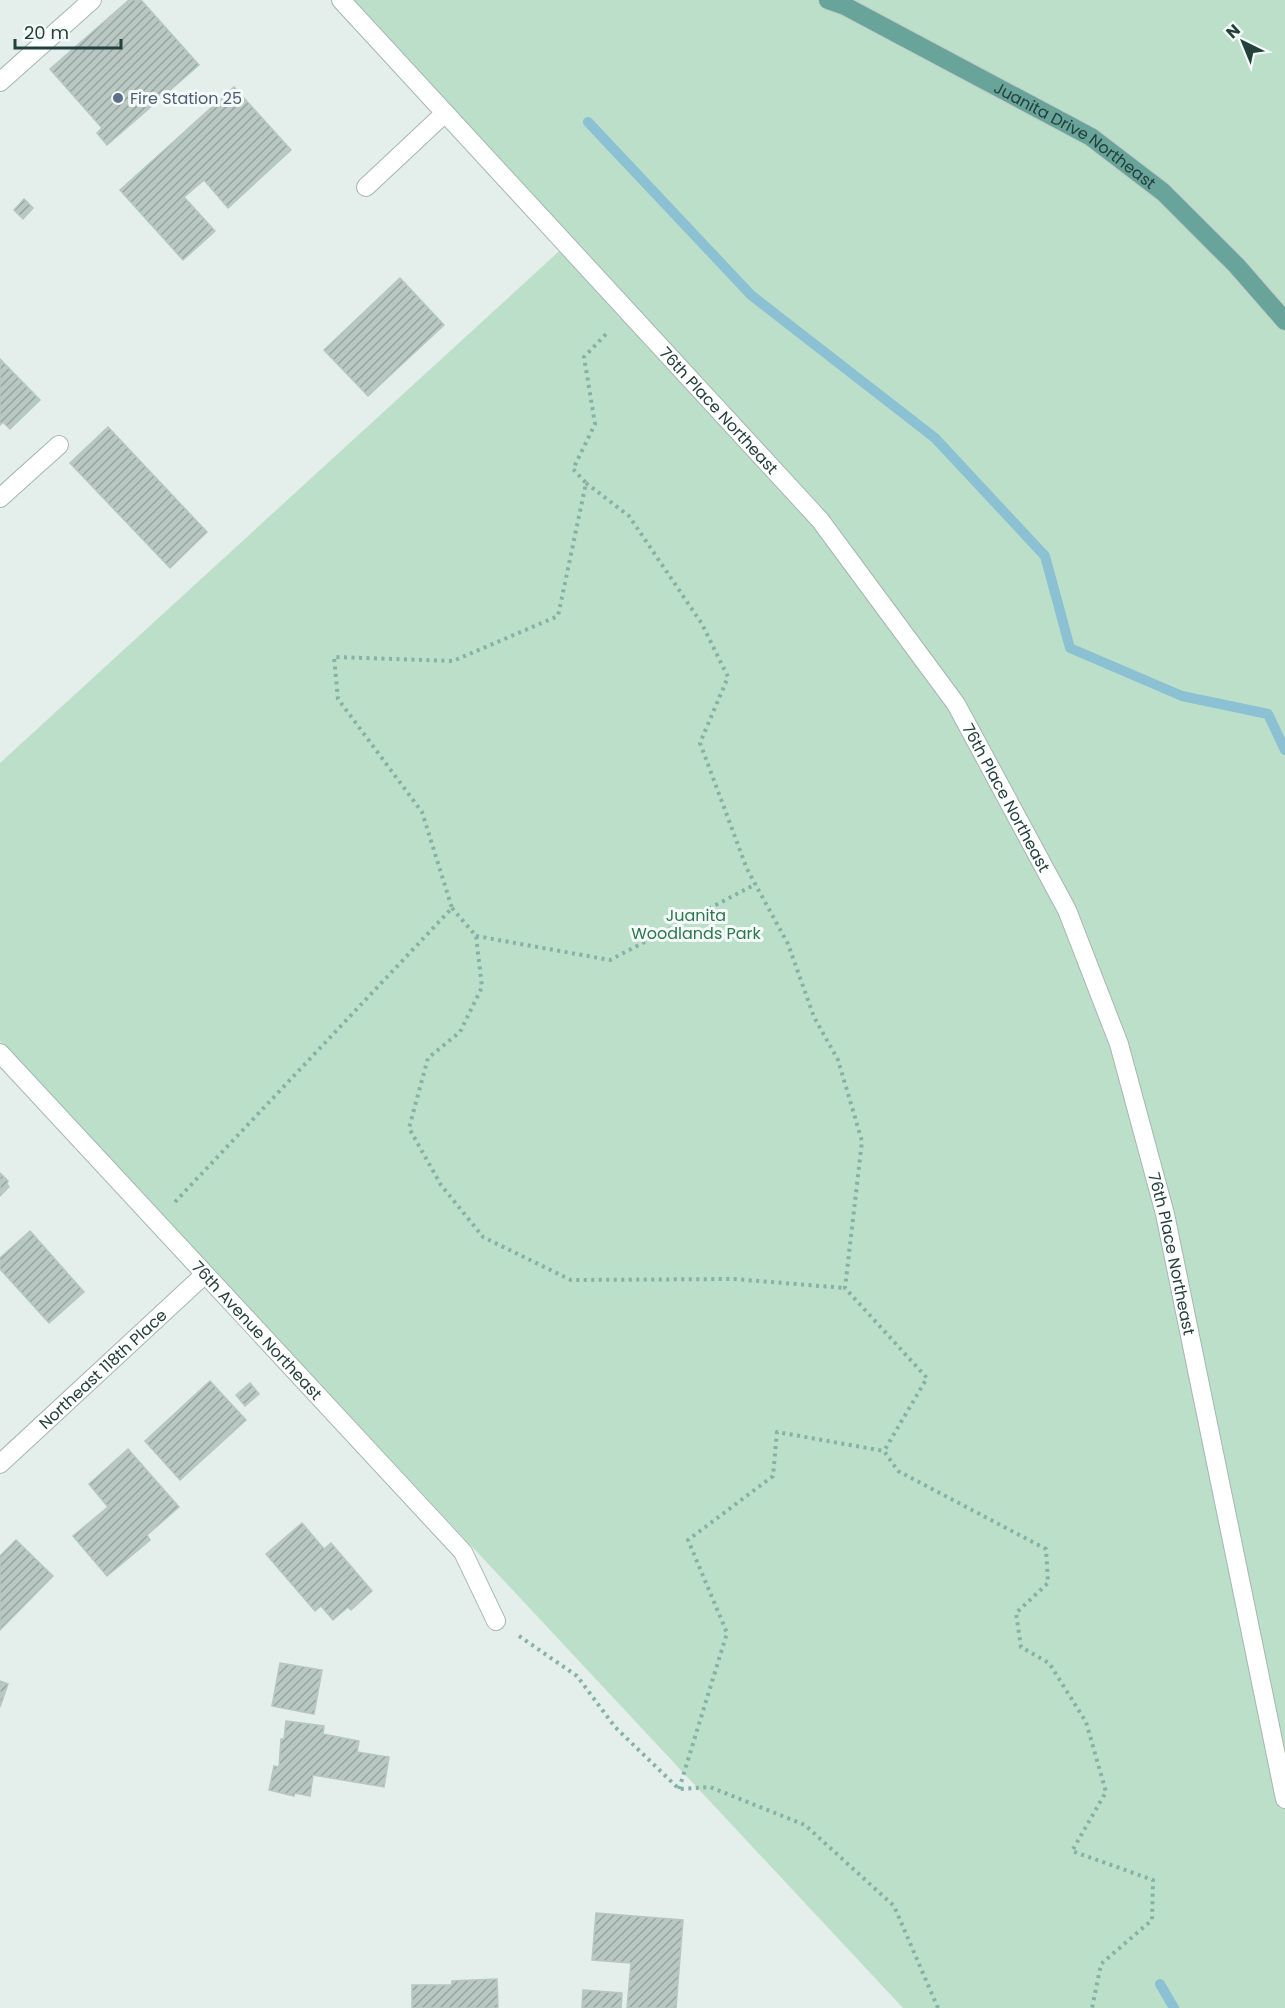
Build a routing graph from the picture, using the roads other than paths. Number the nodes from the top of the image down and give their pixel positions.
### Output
1 (92, 0) edge
2 (341, 0) edge
3 (841, 2) edge
4 (0, 82) edge
5 (445, 113) junction
6 (366, 187) dead end
7 (1285, 321) edge
8 (59, 445) dead end
9 (0, 498) edge
10 (0, 1053) edge
11 (204, 1275) junction
12 (0, 1464) edge
13 (496, 1621) road end
14 (1285, 1799) edge

1 - 4 street
2 - 5 street, 76th Place Northeast
3 - 7 main road, Juanita Drive Northeast
5 - 6 street
5 - 14 street, 76th Place Northeast
8 - 9 street
10 - 11 street, 76th Avenue Northeast
11 - 12 street, Northeast 118th Place
11 - 13 street, 76th Avenue Northeast

